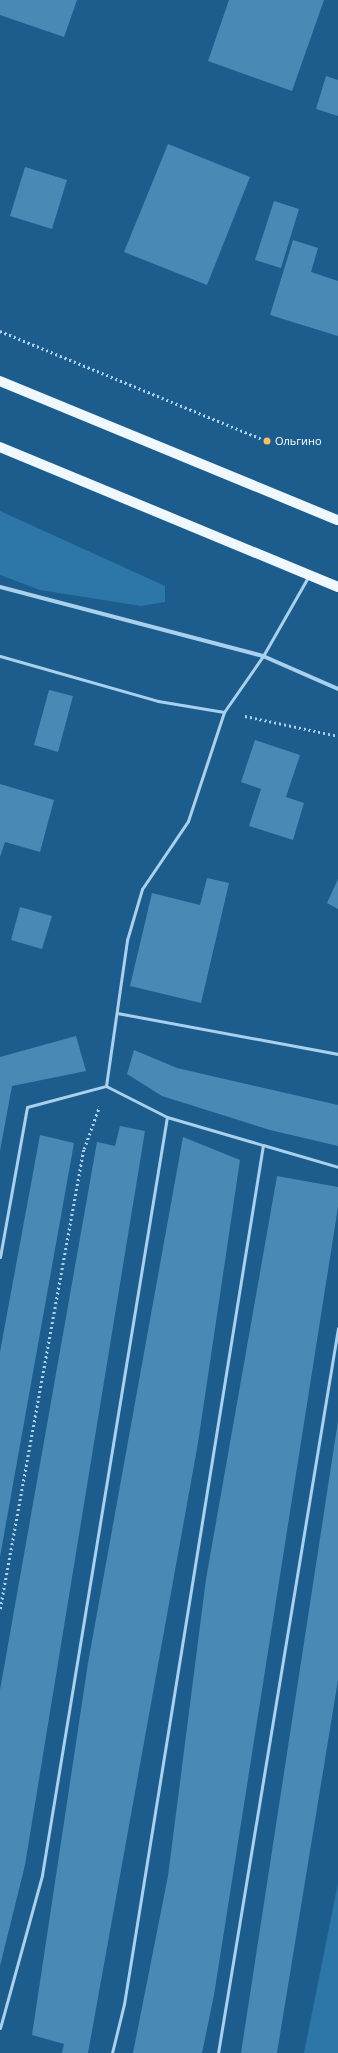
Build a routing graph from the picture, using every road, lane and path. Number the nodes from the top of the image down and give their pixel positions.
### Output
1 (0, 331) edge
2 (0, 381) edge
3 (267, 441) dead end
4 (0, 447) edge
5 (338, 520) edge
6 (309, 575) junction
7 (0, 587) edge
8 (338, 587) edge
9 (0, 656) edge
10 (263, 656) junction
11 (338, 689) edge
12 (224, 712) junction
13 (338, 736) edge
14 (117, 1013) junction
15 (338, 1054) edge
16 (106, 1086) junction
17 (167, 1118) junction
18 (263, 1145) junction
19 (338, 1167) edge
20 (0, 1257) edge
21 (338, 1328) edge
22 (0, 1609) edge
23 (0, 2028) edge
24 (112, 2053) edge
25 (218, 2053) edge

1 - 3 path
2 - 5 main road
4 - 6 main road
6 - 8 main road
6 - 10 lane
7 - 10 street
9 - 12 lane
10 - 11 street
10 - 12 lane
12 - 13 path
12 - 14 lane
14 - 15 lane
14 - 16 lane
16 - 17 lane
16 - 20 lane
16 - 22 path
17 - 18 lane
17 - 23 lane
18 - 19 lane
18 - 24 lane
21 - 25 lane

